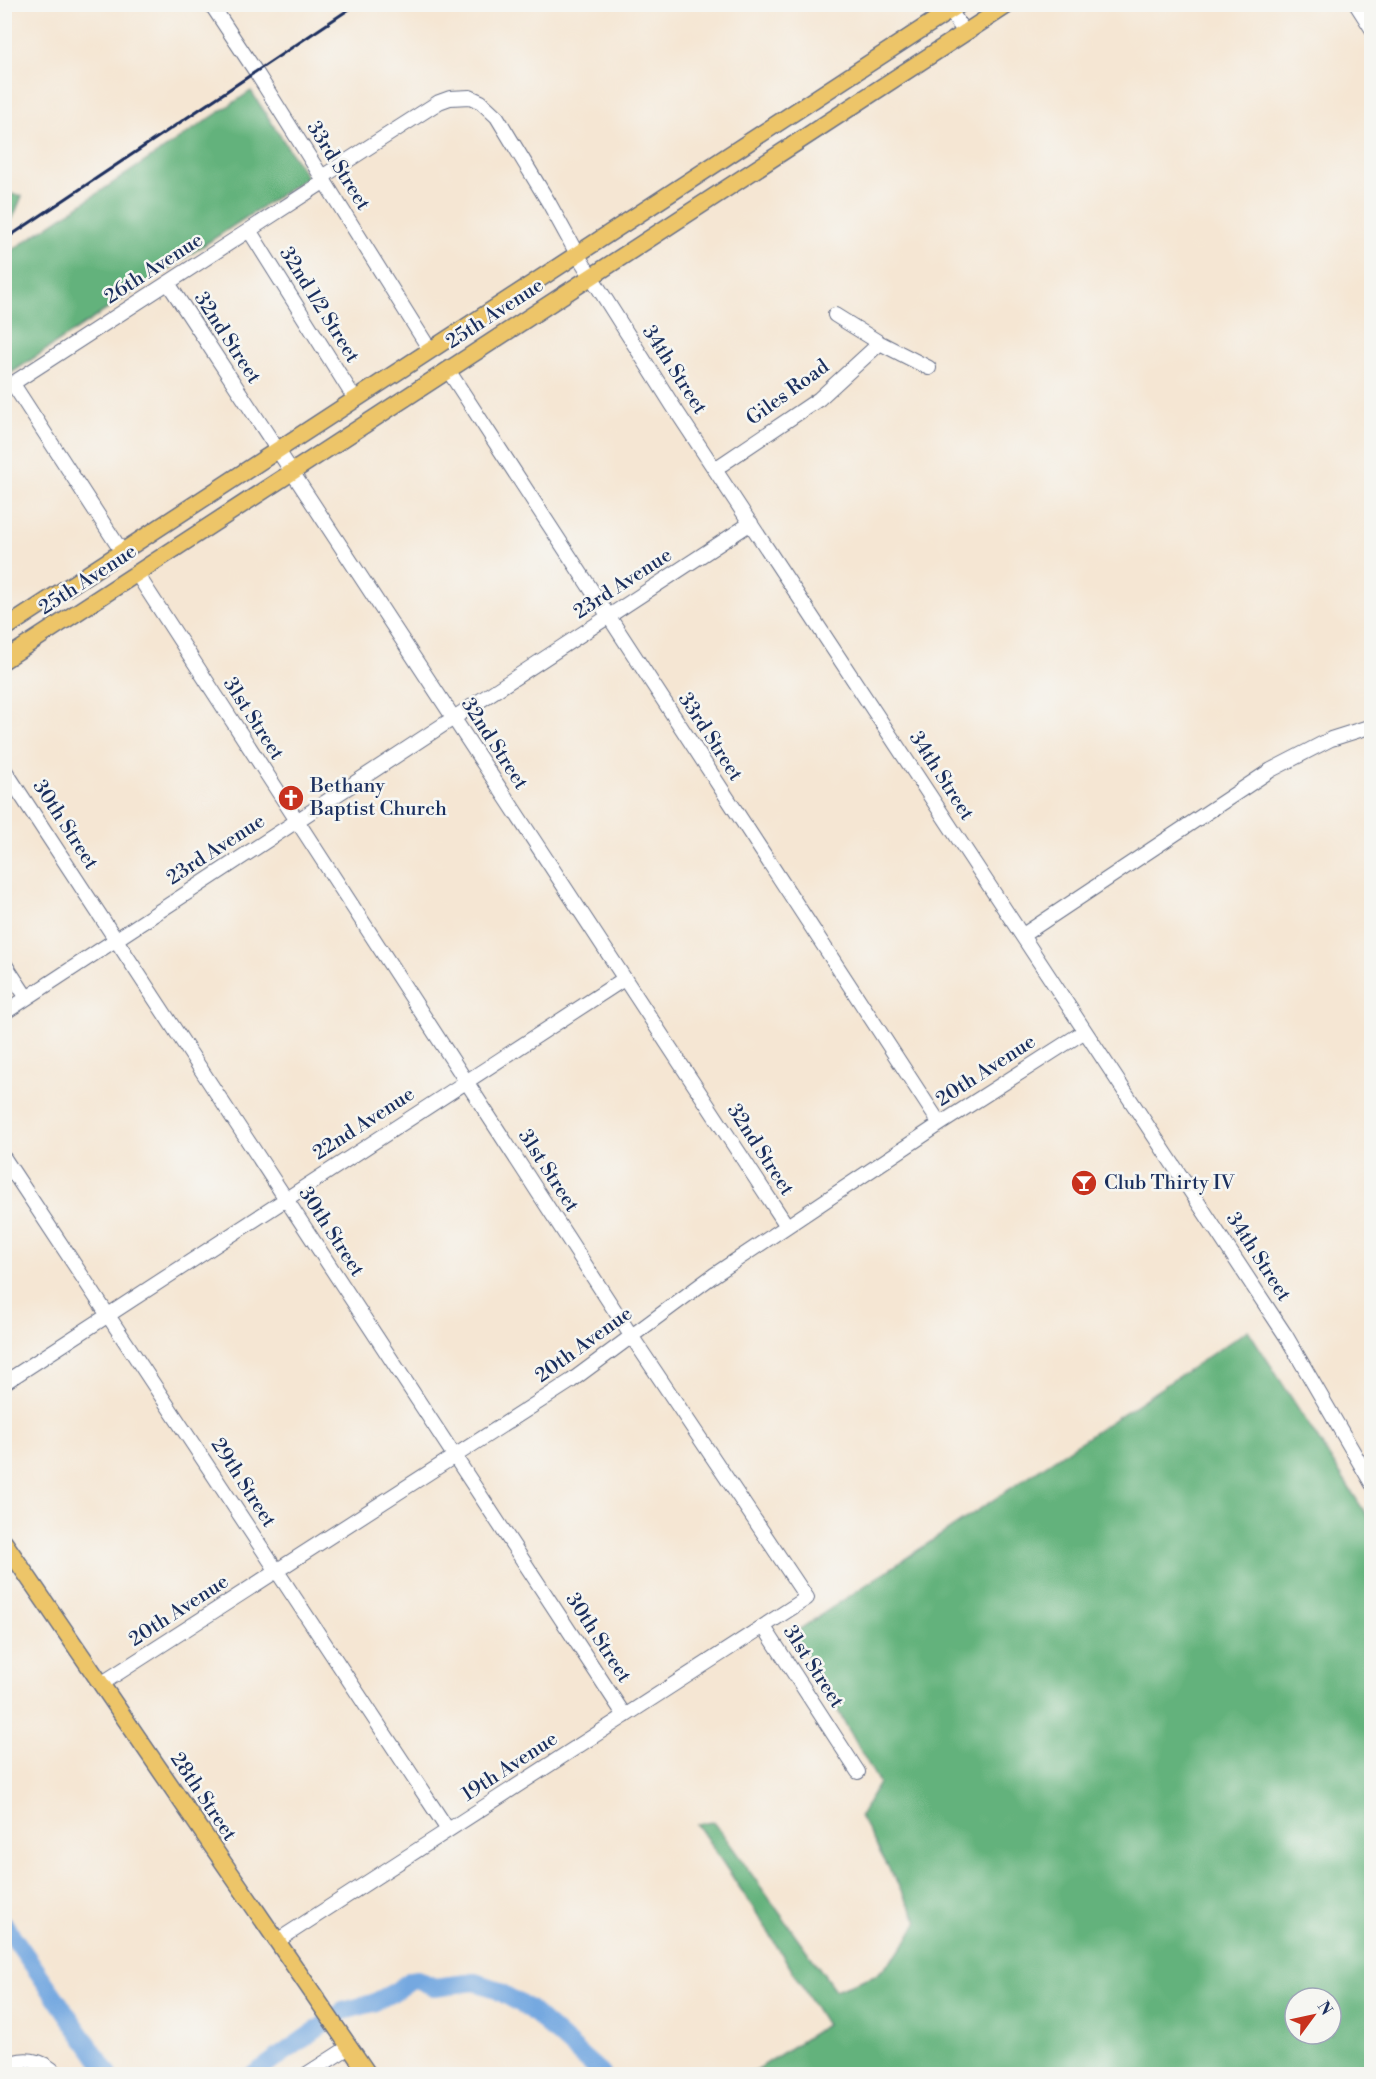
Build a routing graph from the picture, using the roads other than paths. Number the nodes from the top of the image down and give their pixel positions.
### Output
1 (211, 4) edge
2 (1009, 4) edge
3 (1356, 4) edge
4 (952, 7) edge
5 (1371, 28) edge
6 (965, 33) junction
7 (470, 97) joint
8 (323, 179) junction
9 (249, 230) junction
10 (577, 254) junction
11 (591, 276) junction
12 (168, 283) junction
13 (835, 315) dead end
14 (880, 343) junction
15 (430, 350) junction
16 (929, 368) dead end
17 (448, 370) junction
18 (9, 387) edge
19 (356, 399) junction
20 (277, 450) junction
21 (715, 469) junction
22 (292, 472) junction
23 (751, 523) junction
24 (122, 552) junction
25 (136, 574) junction
26 (608, 616) junction
27 (4, 628) edge
28 (4, 660) edge
29 (453, 718) junction
30 (1371, 726) edge
31 (4, 769) edge
32 (297, 821) junction
33 (1023, 935) junction
34 (116, 939) junction
35 (4, 963) edge
36 (624, 979) junction
37 (27, 998) junction
38 (4, 1013) edge
39 (1085, 1030) junction
40 (467, 1080) junction
41 (940, 1124) junction
42 (4, 1158) edge
43 (286, 1198) junction
44 (787, 1226) junction
45 (108, 1314) junction
46 (632, 1337) junction
47 (4, 1383) edge
48 (455, 1456) junction
49 (1371, 1484) edge
50 (4, 1542) edge
51 (277, 1571) junction
52 (764, 1627) junction
53 (101, 1684) junction
54 (625, 1716) junction
55 (858, 1772) dead end
56 (448, 1830) junction
57 (276, 1941) junction
58 (345, 2041) junction
59 (4, 2067) edge
60 (56, 2074) edge
61 (307, 2074) edge
62 (368, 2074) edge

1 - 8 street, 33rd Street
2 - 6 main road, 25th Avenue
3 - 5 street
4 - 6 street
4 - 10 main road, 25th Avenue
6 - 11 main road, 25th Avenue
7 - 8 street, 26th Avenue
7 - 10 street, 34th Street
8 - 9 street, 26th Avenue
8 - 15 street, 33rd Street
9 - 12 street, 26th Avenue
9 - 19 street, 32nd 1/2 Street
10 - 11 street, 34th Street
10 - 15 main road, 25th Avenue
11 - 17 main road, 25th Avenue
11 - 21 street, 34th Street
12 - 18 street, 26th Avenue
12 - 20 street, 32nd Street
13 - 14 street
14 - 16 street
14 - 21 street, Giles Road
15 - 19 main road, 25th Avenue
17 - 22 main road, 25th Avenue
17 - 26 street, 33rd Street
18 - 24 street
19 - 20 main road, 25th Avenue
20 - 22 street, 32nd Street
20 - 24 main road, 25th Avenue
21 - 23 street, 34th Street
22 - 25 main road, 25th Avenue
22 - 29 street, 32nd Street
23 - 26 street, 23rd Avenue
23 - 33 street, 34th Street
24 - 27 main road, 25th Avenue
25 - 28 main road, 25th Avenue
25 - 32 street, 31st Street
26 - 29 street, 23rd Avenue
26 - 41 street, 33rd Street
29 - 32 street, 23rd Avenue
29 - 36 street, 32nd Street
30 - 33 street
31 - 34 street, 30th Street
32 - 34 street, 23rd Avenue
32 - 40 street, 31st Street
33 - 39 street, 34th Street
34 - 37 street, 23rd Avenue
34 - 43 street, 30th Street
35 - 37 street
36 - 40 street, 22nd Avenue
36 - 44 street, 32nd Street
37 - 38 street, 23rd Avenue
39 - 41 street, 20th Avenue
39 - 49 street, 34th Street
40 - 43 street, 22nd Avenue
40 - 46 street, 31st Street
41 - 44 street, 20th Avenue
42 - 45 street, 29th Street
43 - 45 street, 22nd Avenue
43 - 48 street, 30th Street
44 - 46 street, 20th Avenue
45 - 47 street, 22nd Avenue
45 - 51 street, 29th Street
46 - 48 street, 20th Avenue
46 - 52 street, 31st Street
48 - 51 street, 20th Avenue
48 - 54 street, 30th Street
50 - 53 main road, 28th Street
51 - 53 street, 20th Avenue
51 - 56 street, 29th Street
52 - 54 street, 19th Avenue
52 - 55 street, 31st Street
53 - 57 main road, 28th Street
54 - 56 street, 19th Avenue
56 - 57 street, 19th Avenue
57 - 58 main road, 28th Street
58 - 61 street
58 - 62 main road, 28th Street
59 - 60 street

